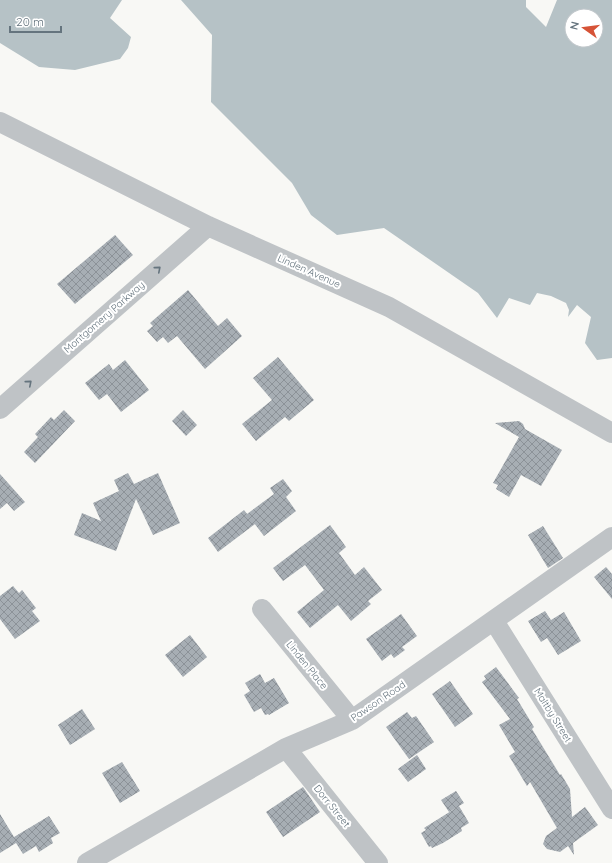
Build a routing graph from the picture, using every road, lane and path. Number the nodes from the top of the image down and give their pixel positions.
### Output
1 (0, 122) edge
2 (208, 226) junction
3 (0, 409) edge
4 (612, 433) edge
5 (612, 537) edge
6 (262, 609) dead end
7 (494, 621) junction
8 (352, 720) junction
9 (286, 748) junction
10 (612, 809) edge
11 (87, 863) edge
12 (378, 863) edge

1 - 2 street, Linden Avenue
3 -> 2 street, Montgomery Parkway
2 - 4 street, Linden Avenue
5 - 7 street, Pawson Road
6 - 8 street, Linden Place
7 - 8 street, Pawson Road
7 - 10 street, Maltby Street
8 - 9 street, Pawson Road
9 - 11 street, Pawson Road
9 - 12 street, Dorr Street

